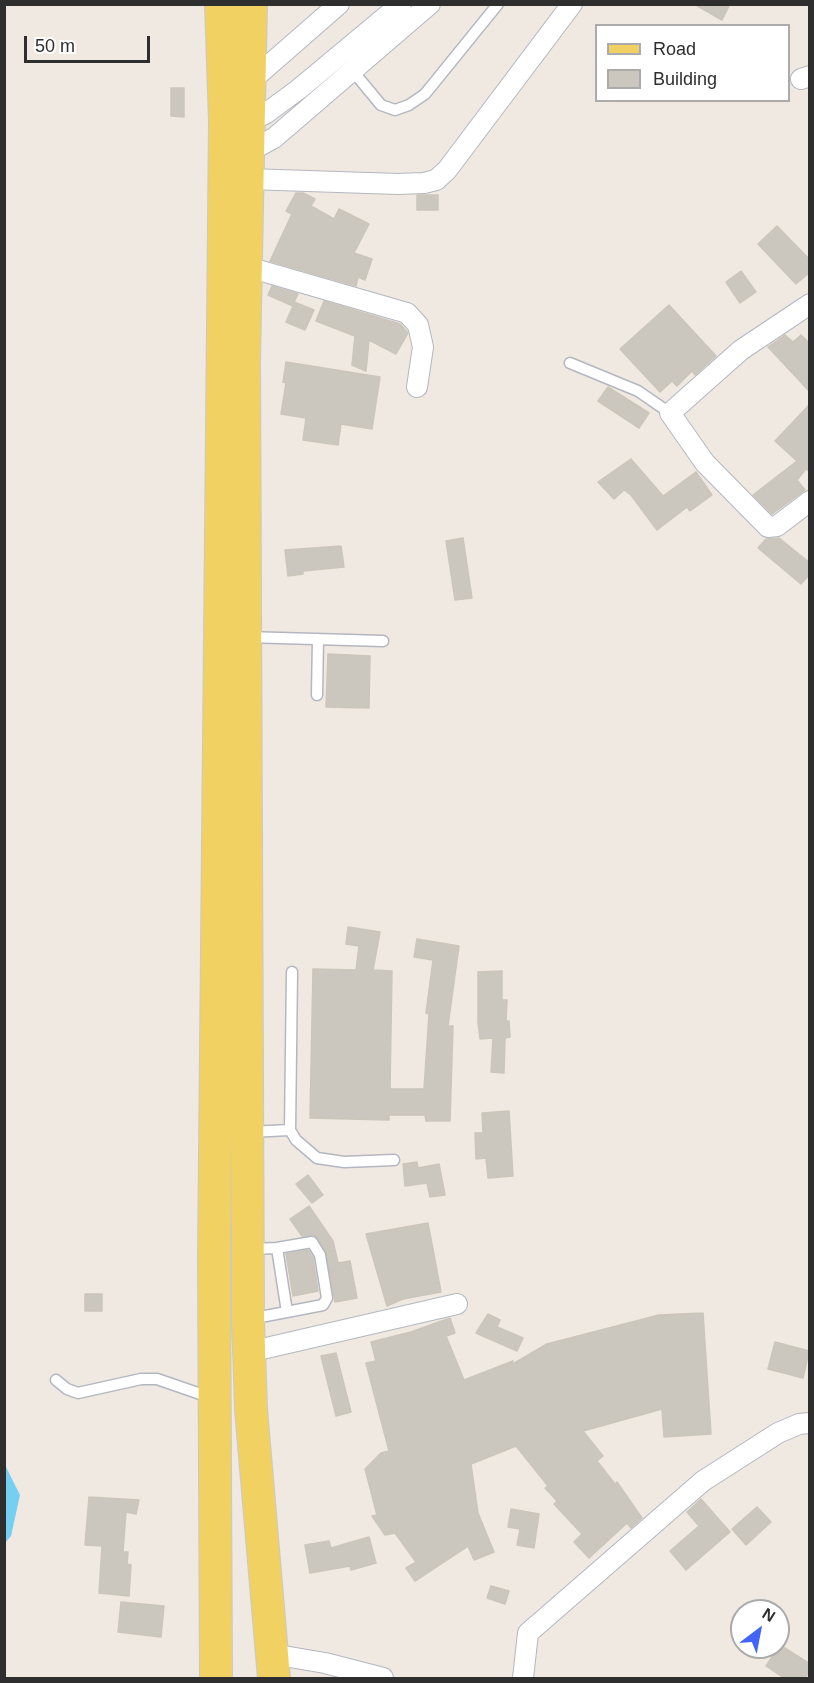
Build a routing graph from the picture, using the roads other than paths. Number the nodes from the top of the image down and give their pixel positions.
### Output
1 (221, 4) edge
2 (251, 4) edge
3 (339, 4) edge
4 (401, 4) edge
5 (430, 4) edge
6 (498, 4) edge
7 (572, 4) edge
8 (352, 70) junction
9 (237, 80) junction
10 (237, 121) junction
11 (248, 165) junction
12 (248, 267) junction
13 (810, 304) edge
14 (570, 363) dead end
15 (417, 387) dead end
16 (670, 413) junction
17 (810, 501) edge
18 (246, 637) junction
19 (318, 639) junction
20 (382, 640) dead end
21 (317, 695) dead end
22 (292, 972) dead end
23 (290, 1130) junction
24 (246, 1132) junction
25 (394, 1160) dead end
26 (262, 1249) junction
27 (457, 1304) dead end
28 (287, 1312) junction
29 (248, 1319) junction
30 (249, 1352) junction
31 (56, 1380) dead end
32 (214, 1399) junction
33 (810, 1423) edge
34 (273, 1666) edge
35 (216, 1678) edge
36 (382, 1678) edge
37 (523, 1678) edge

1 - 9 main road
2 - 9 main road
3 - 9 street
4 - 10 street
5 - 8 street
6 - 8 lane
7 - 11 street
8 - 11 street
9 - 10 main road
10 - 11 main road
10 - 32 main road
11 - 12 main road
12 - 15 street
12 - 18 main road
13 - 16 street
14 - 16 lane
16 - 17 street
18 - 19 lane
18 - 24 main road
19 - 20 lane
19 - 21 lane
22 - 23 lane
23 - 24 lane
23 - 25 lane
24 - 26 main road
26 - 28 lane
26 - 28 lane
26 - 29 main road
27 - 30 street
28 - 29 lane
29 - 30 main road
30 - 34 main road
31 - 32 lane
32 - 35 main road
33 - 37 street
34 - 36 street

